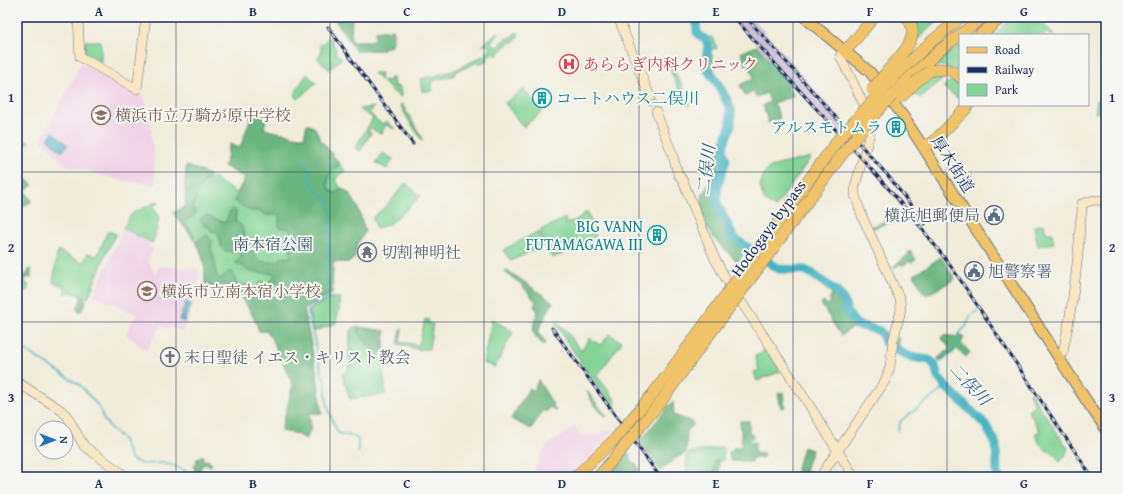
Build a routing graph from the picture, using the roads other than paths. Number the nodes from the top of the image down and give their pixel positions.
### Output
1 (78, 17) edge
2 (146, 17) edge
3 (618, 17) edge
4 (804, 17) edge
5 (866, 17) edge
6 (874, 17) edge
7 (907, 17) edge
8 (961, 17) edge
9 (983, 17) edge
10 (1002, 17) edge
11 (961, 34) edge
12 (981, 34) edge
13 (959, 35) edge
14 (844, 50) junction
15 (892, 72) junction
16 (959, 76) edge
17 (650, 97) tunnel mouth
18 (959, 106) edge
19 (968, 106) edge
20 (656, 112) tunnel mouth
21 (923, 146) junction
22 (820, 184) junction
23 (1106, 201) edge
24 (689, 354) junction
25 (1058, 357) junction
26 (17, 382) edge
27 (1106, 429) edge
28 (616, 438) junction
29 (839, 451) junction
30 (127, 477) edge
31 (575, 477) edge
32 (584, 477) edge
33 (598, 477) edge
34 (820, 477) edge
35 (854, 477) edge

1 - 2 street
3 - 17 street
4 - 14 main road, 厚木街道
5 - 14 highway
6 - 14 highway
7 - 15 highway
8 - 15 highway
9 - 11 highway, Hodogaya bypass, bridge
10 - 12 highway
13 - 22 highway, Hodogaya bypass, bridge
14 - 21 main road, 厚木街道
14 - 29 street
15 - 24 highway, Hodogaya bypass, bridge
16 - 22 highway, bridge
18 - 21 highway
19 - 21 highway
20 - 29 street, bridge
21 - 25 main road, 厚木街道
22 - 24 highway, Hodogaya bypass, bridge
23 - 25 street
24 - 28 highway, Hodogaya bypass, bridge
24 - 33 highway, Hodogaya bypass, bridge
25 - 27 main road, 厚木街道
26 - 30 street
28 - 31 highway
28 - 32 highway, Hodogaya bypass
29 - 34 street
29 - 35 street

